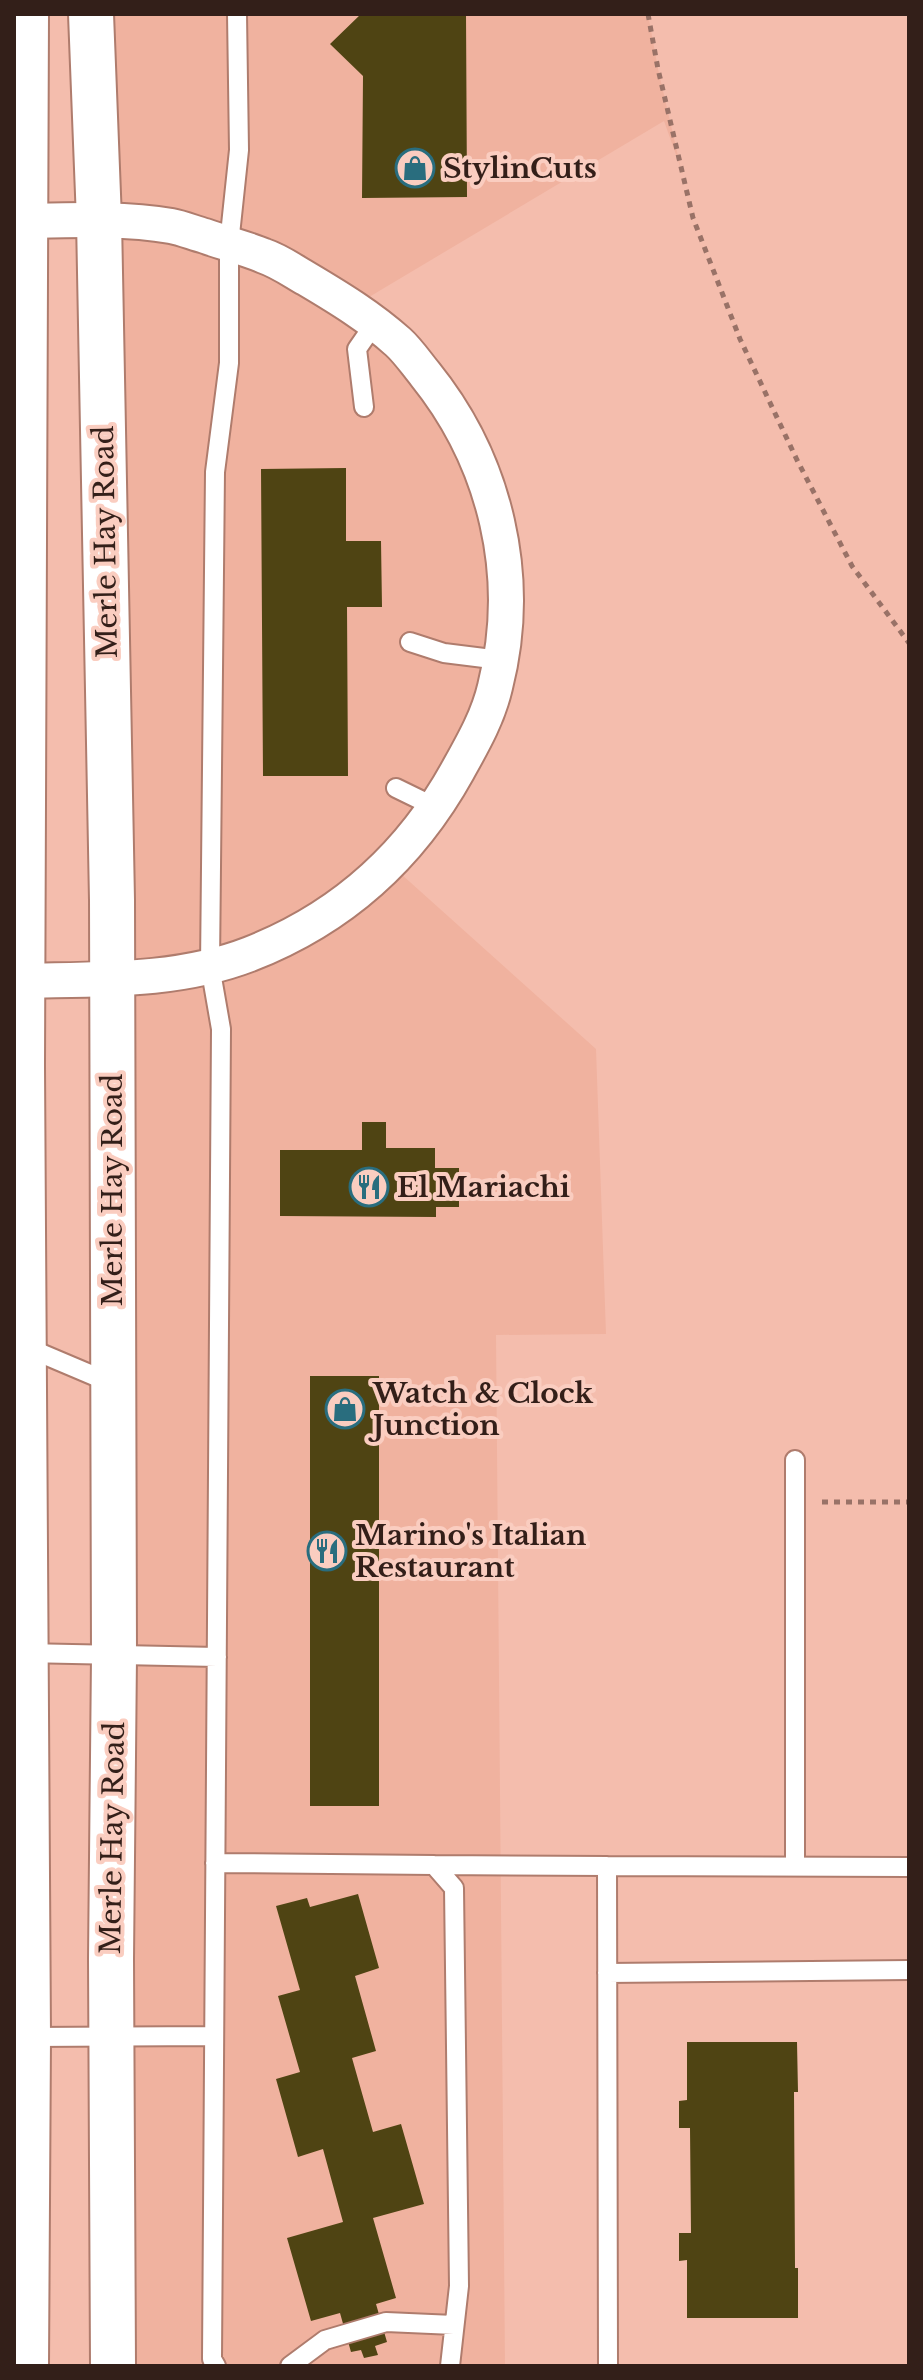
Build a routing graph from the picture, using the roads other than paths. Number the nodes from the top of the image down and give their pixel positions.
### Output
1 (26, 14) edge
2 (91, 14) edge
3 (237, 14) edge
4 (99, 220) junction
5 (20, 222) edge
6 (229, 244) junction
7 (375, 323) junction
8 (364, 407) dead end
9 (410, 642) dead end
10 (500, 660) junction
11 (396, 788) dead end
12 (437, 808) junction
13 (210, 966) junction
14 (111, 979) junction
15 (18, 981) edge
16 (26, 1347) junction
17 (112, 1384) junction
18 (795, 1460) dead end
19 (20, 1653) edge
20 (114, 1656) junction
21 (217, 1657) junction
22 (215, 1863) junction
23 (434, 1865) junction
24 (607, 1866) junction
25 (795, 1866) junction
26 (909, 1867) edge
27 (909, 1970) edge
28 (607, 1973) junction
29 (214, 2036) junction
30 (21, 2037) edge
31 (112, 2037) junction
32 (454, 2325) junction
33 (444, 2365) edge
34 (26, 2366) edge
35 (113, 2366) edge
36 (216, 2366) edge
37 (290, 2366) edge
38 (608, 2366) edge

1 - 5 main road
2 - 4 main road, Merle Hay Road
3 - 6 lane
4 - 5 street
4 - 6 street
4 - 14 main road, Merle Hay Road
5 - 15 main road
6 - 7 street
6 - 13 lane
7 - 8 lane
7 - 10 street
9 - 10 lane
10 - 12 street
11 - 12 lane
12 - 13 street
13 - 14 street
13 - 21 lane
14 - 15 street
14 - 17 main road, Merle Hay Road
15 - 16 main road
16 - 17 lane
16 - 19 main road
17 - 20 main road, Merle Hay Road
18 - 25 lane
19 - 20 lane
19 - 30 main road
20 - 21 lane
20 - 31 main road, Merle Hay Road
21 - 22 lane
22 - 23 lane
22 - 29 lane
23 - 24 lane
23 - 32 lane
24 - 25 lane
24 - 28 lane
25 - 26 lane
27 - 28 lane
28 - 38 lane
29 - 31 lane
29 - 36 lane
30 - 31 lane
30 - 34 main road
31 - 35 main road, Merle Hay Road
32 - 33 lane
32 - 37 lane

